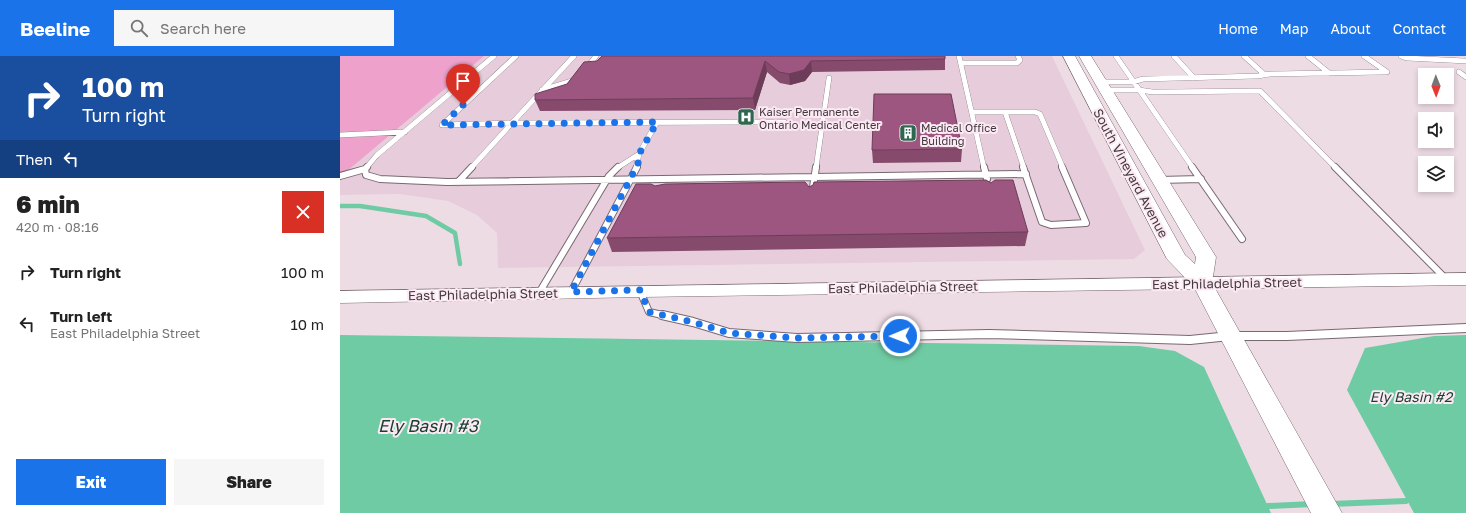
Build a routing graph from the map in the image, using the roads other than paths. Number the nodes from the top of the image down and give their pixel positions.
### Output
1 (494, 56) edge
2 (516, 56) edge
3 (574, 56) edge
4 (596, 56) edge
5 (959, 56) edge
6 (1018, 56) edge
7 (1069, 56) edge
8 (1085, 56) edge
9 (1116, 56) edge
10 (1174, 56) edge
11 (1244, 56) edge
12 (1308, 56) edge
13 (1364, 56) edge
14 (1401, 56) edge
15 (1466, 61) edge
16 (960, 63) junction
17 (1459, 72) dead end
18 (580, 73) edge
19 (1329, 73) junction
20 (1265, 75) junction
21 (1466, 76) edge
22 (829, 78) dead end
23 (1194, 78) junction
24 (575, 79) edge
25 (1133, 82) junction
26 (1104, 86) junction
27 (542, 90) junction
28 (1139, 90) junction
29 (972, 112) junction
30 (1006, 112) junction
31 (657, 122) junction
32 (784, 122) dead end
33 (512, 123) junction
34 (404, 132) junction
35 (340, 135) edge
36 (639, 154) junction
37 (365, 169) junction
38 (986, 174) junction
39 (1026, 174) junction
40 (340, 176) edge
41 (814, 176) junction
42 (607, 179) junction
43 (630, 179) junction
44 (665, 179) junction
45 (1201, 179) junction
46 (1159, 180) junction
47 (458, 182) junction
48 (988, 183) edge
49 (662, 188) edge
50 (811, 195) edge
51 (1242, 239) dead end
52 (1446, 279) junction
53 (1466, 279) edge
54 (1202, 283) junction
55 (640, 290) junction
56 (571, 292) junction
57 (539, 293) junction
58 (340, 297) edge
59 (1466, 328) edge
60 (1230, 336) junction
61 (1327, 513) edge

1 - 34 lane
2 - 33 lane
3 - 27 lane
4 - 18 lane
5 - 16 lane
6 - 16 lane
7 - 54 main road, South Vineyard Avenue
8 - 26 main road, South Vineyard Avenue
9 - 25 lane
10 - 23 lane
11 - 20 lane
12 - 19 lane
13 - 19 lane
14 - 15 lane
16 - 29 lane
17 - 21 lane
19 - 20 lane
20 - 23 lane
22 - 41 lane
23 - 25 lane
24 - 27 lane
25 - 26 lane
25 - 28 lane
26 - 28 lane
26 - 46 main road, South Vineyard Avenue
27 - 33 lane
28 - 45 lane
28 - 52 lane
29 - 30 lane
29 - 38 lane
30 - 39 lane
30 - 39 lane
31 - 32 lane
31 - 33 lane
31 - 36 lane
33 - 47 lane
34 - 35 lane
34 - 37 lane
36 - 42 lane
36 - 43 lane
37 - 40 lane
37 - 47 lane
38 - 39 lane
38 - 41 lane
38 - 48 lane
41 - 44 lane
41 - 50 lane
42 - 43 lane
42 - 47 lane
42 - 57 lane
43 - 44 lane
43 - 56 lane
44 - 49 lane
45 - 46 lane
45 - 51 lane
46 - 54 main road, South Vineyard Avenue
52 - 53 street, East Philadelphia Street
52 - 54 street, East Philadelphia Street
54 - 55 street, East Philadelphia Street
54 - 60 main road, South Vineyard Avenue
55 - 56 street, East Philadelphia Street
55 - 60 lane
56 - 57 street, East Philadelphia Street
57 - 58 street, East Philadelphia Street
59 - 60 lane
60 - 61 main road, South Vineyard Avenue

